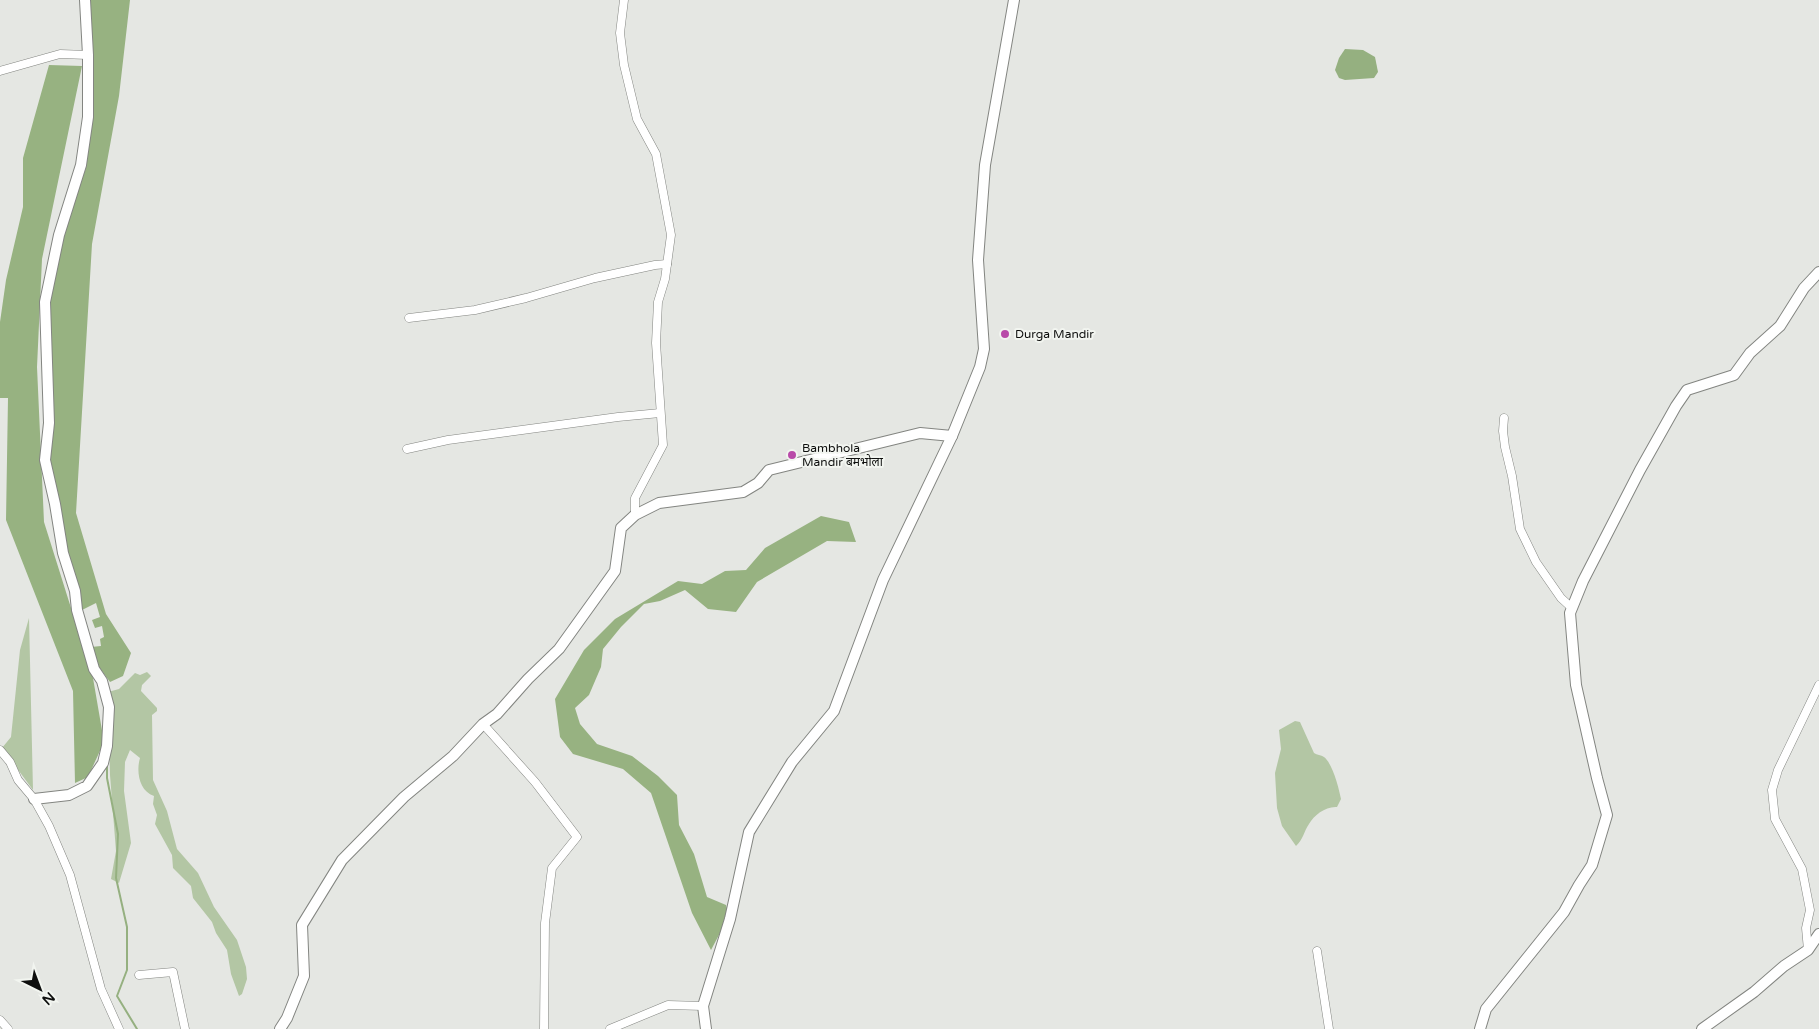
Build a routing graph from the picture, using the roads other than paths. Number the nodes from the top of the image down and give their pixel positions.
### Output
1 (85, 0) edge
2 (624, 0) edge
3 (1014, 0) edge
4 (88, 55) junction
5 (0, 71) edge
6 (667, 264) junction
7 (1819, 272) edge
8 (409, 318) dead end
9 (660, 413) junction
10 (1504, 418) dead end
11 (952, 436) junction
12 (406, 449) dead end
13 (635, 515) junction
14 (1572, 608) junction
15 (1819, 685) edge
16 (483, 724) junction
17 (0, 750) edge
18 (34, 799) junction
19 (1819, 934) edge
20 (1808, 950) junction
21 (1317, 951) dead end
22 (139, 975) dead end
23 (703, 1006) junction
24 (0, 1020) edge
25 (8, 1029) edge
26 (119, 1029) edge
27 (186, 1029) edge
28 (280, 1029) edge
29 (544, 1029) edge
30 (610, 1029) edge
31 (706, 1029) edge
32 (1329, 1029) edge
33 (1480, 1029) edge
34 (1702, 1029) edge

1 - 4 street
2 - 6 street
3 - 11 street
4 - 5 street
4 - 18 street
6 - 8 street
6 - 9 street
7 - 14 street
9 - 12 street
9 - 13 street
10 - 14 street
11 - 13 street
11 - 23 street
13 - 16 street
14 - 33 street
15 - 20 street
16 - 28 street
16 - 29 street
17 - 18 street
18 - 26 street
19 - 20 street
20 - 34 street
21 - 32 street
22 - 27 street
23 - 30 street
23 - 31 street
24 - 25 street

